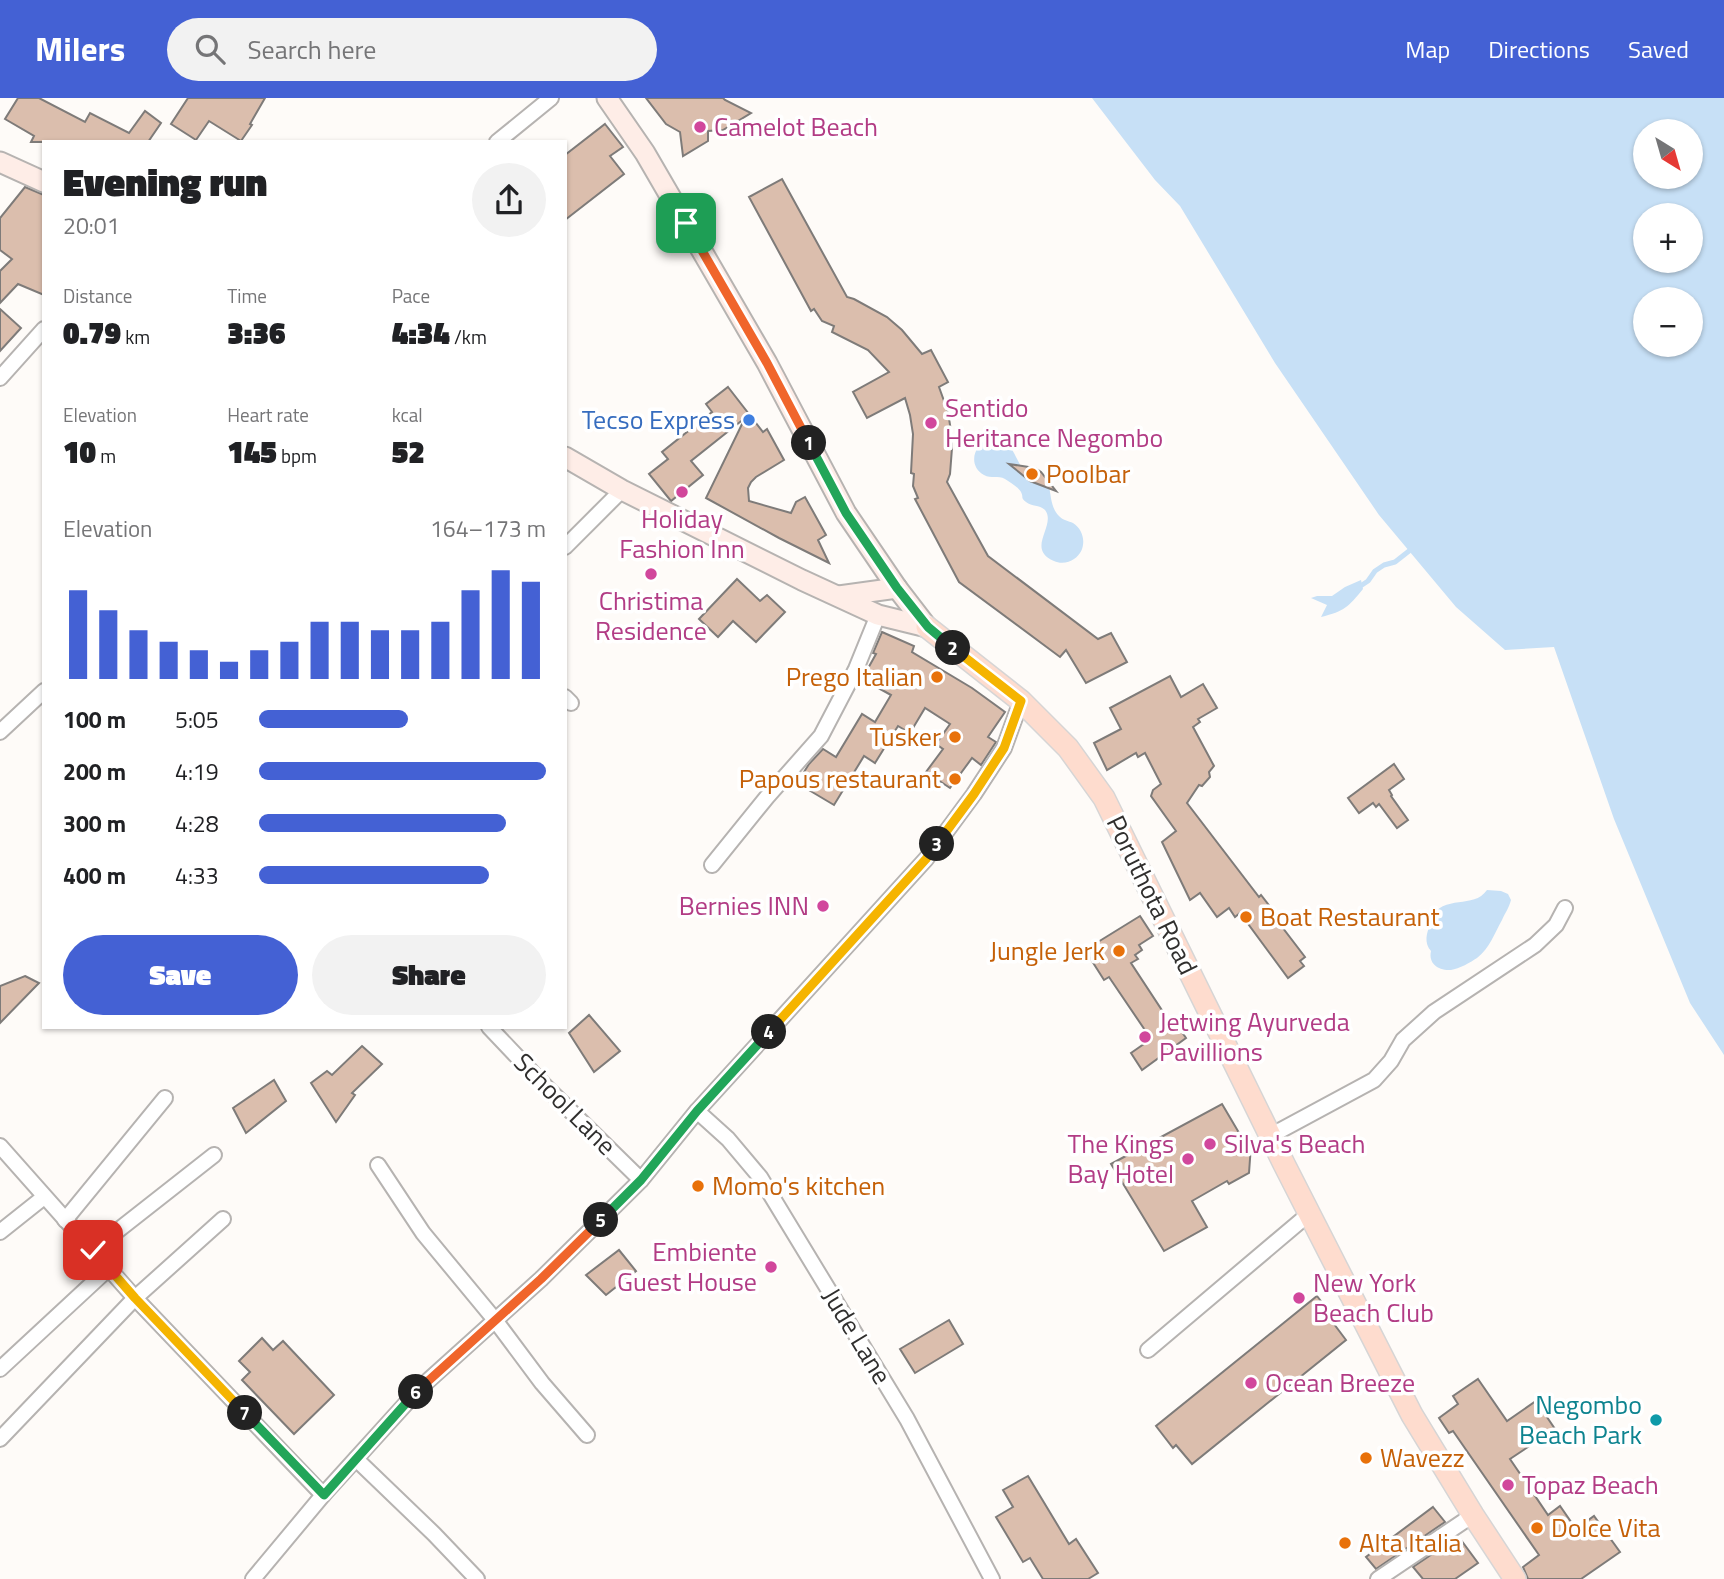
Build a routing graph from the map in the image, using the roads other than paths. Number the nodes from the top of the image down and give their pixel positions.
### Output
1 (551, 98) edge
2 (607, 98) edge
3 (499, 140) edge
4 (0, 162) edge
5 (42, 182) edge
6 (42, 331) edge
7 (0, 378) edge
8 (567, 458) edge
9 (622, 490) junction
10 (567, 545) edge
11 (897, 588) junction
12 (838, 596) junction
13 (878, 615) junction
14 (928, 627) junction
15 (42, 693) edge
16 (1021, 701) junction
17 (0, 732) edge
18 (712, 865) dead end
19 (1565, 908) dead end
20 (491, 1029) edge
21 (165, 1098) dead end
22 (697, 1111) junction
23 (1270, 1136) junction
24 (0, 1146) edge
25 (214, 1155) dead end
26 (377, 1164) dead end
27 (641, 1180) junction
28 (44, 1197) junction
29 (1310, 1213) junction
30 (223, 1219) dead end
31 (65, 1220) junction
32 (0, 1232) edge
33 (93, 1250) junction
34 (108, 1268) junction
35 (135, 1298) junction
36 (495, 1320) junction
37 (1148, 1350) dead end
38 (0, 1369) edge
39 (587, 1435) dead end
40 (0, 1439) edge
41 (356, 1459) junction
42 (324, 1495) junction
43 (1473, 1515) junction
44 (253, 1579) edge
45 (477, 1579) edge
46 (992, 1579) edge
47 (1378, 1579) edge
48 (1515, 1579) edge

1 - 3 street
2 - 11 street
4 - 5 street
6 - 7 street
8 - 9 street
9 - 10 street
9 - 12 street
11 - 12 street
11 - 14 street
12 - 13 street
13 - 14 street
13 - 18 street
14 - 16 main road, Poruthota Road
15 - 17 street
16 - 22 street
16 - 23 main road, Poruthota Road
19 - 23 street
20 - 27 street, School Lane
21 - 31 street
22 - 27 street
22 - 46 street, Jude Lane
23 - 29 main road, Poruthota Road
24 - 28 street
25 - 33 street
26 - 36 street
27 - 36 street
28 - 31 street
28 - 32 street
29 - 37 street
29 - 43 main road, Poruthota Road
30 - 35 street
31 - 33 street
33 - 34 street
34 - 35 street
34 - 38 street
35 - 40 street
35 - 42 street
36 - 39 street
36 - 41 street
41 - 42 street
41 - 45 street
42 - 44 street
43 - 47 street
43 - 48 main road, Poruthota Road

